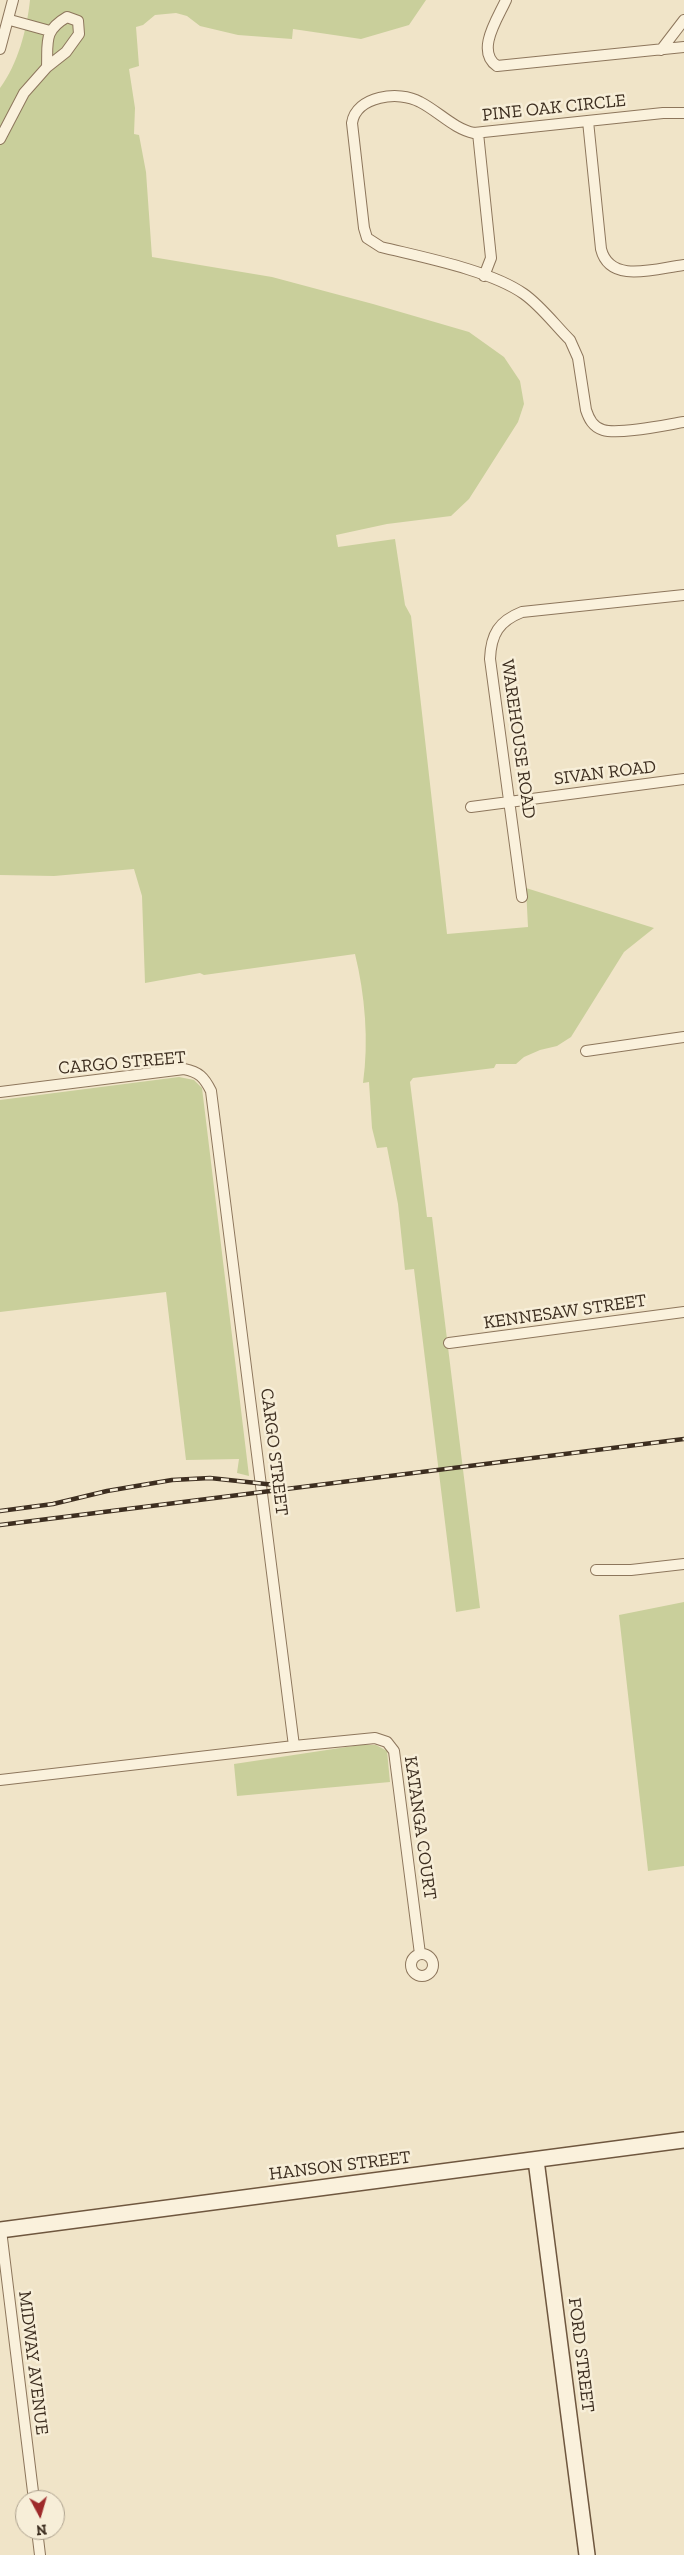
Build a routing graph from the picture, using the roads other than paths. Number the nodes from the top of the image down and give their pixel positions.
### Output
1 (13, 0) edge
2 (506, 0) edge
3 (10, 20) junction
4 (684, 20) edge
5 (50, 31) junction
6 (684, 47) edge
7 (0, 49) edge
8 (661, 50) junction
9 (47, 67) junction
10 (684, 113) edge
11 (588, 121) junction
12 (478, 133) junction
13 (0, 139) edge
14 (684, 265) edge
15 (484, 276) junction
16 (684, 422) edge
17 (684, 595) edge
18 (684, 779) edge
19 (509, 801) junction
20 (471, 807) dead end
21 (522, 897) dead end
22 (684, 1037) edge
23 (586, 1051) dead end
24 (0, 1092) edge
25 (684, 1312) edge
26 (450, 1344) dead end
27 (684, 1564) edge
28 (596, 1570) dead end
29 (294, 1746) junction
30 (0, 1780) edge
31 (420, 1954) dead end
32 (684, 2140) edge
33 (536, 2160) junction
34 (1, 2230) edge
35 (33, 2490) edge
36 (38, 2540) edge
37 (40, 2555) edge
38 (587, 2555) edge

1 - 3 street
2 - 8 street
3 - 5 street
3 - 7 street
4 - 8 street
5 - 9 street
5 - 9 street
6 - 8 street
9 - 13 street
10 - 11 street, PINE OAK CIRCLE
11 - 12 street, PINE OAK CIRCLE
11 - 14 street
12 - 15 street
12 - 15 street, PINE OAK CIRCLE
15 - 16 street, PINE OAK CIRCLE
17 - 19 street, WAREHOUSE ROAD
18 - 19 street, SIVAN ROAD
19 - 20 street, SIVAN ROAD
19 - 21 street, WAREHOUSE ROAD
22 - 23 street
24 - 29 street, CARGO STREET
25 - 26 street, KENNESAW STREET
27 - 28 street
29 - 30 street
29 - 31 street, KATANGA COURT
32 - 33 street, HANSON STREET
33 - 34 street, HANSON STREET
33 - 38 street, FORD STREET
34 - 35 street, MIDWAY AVENUE
36 - 37 street

